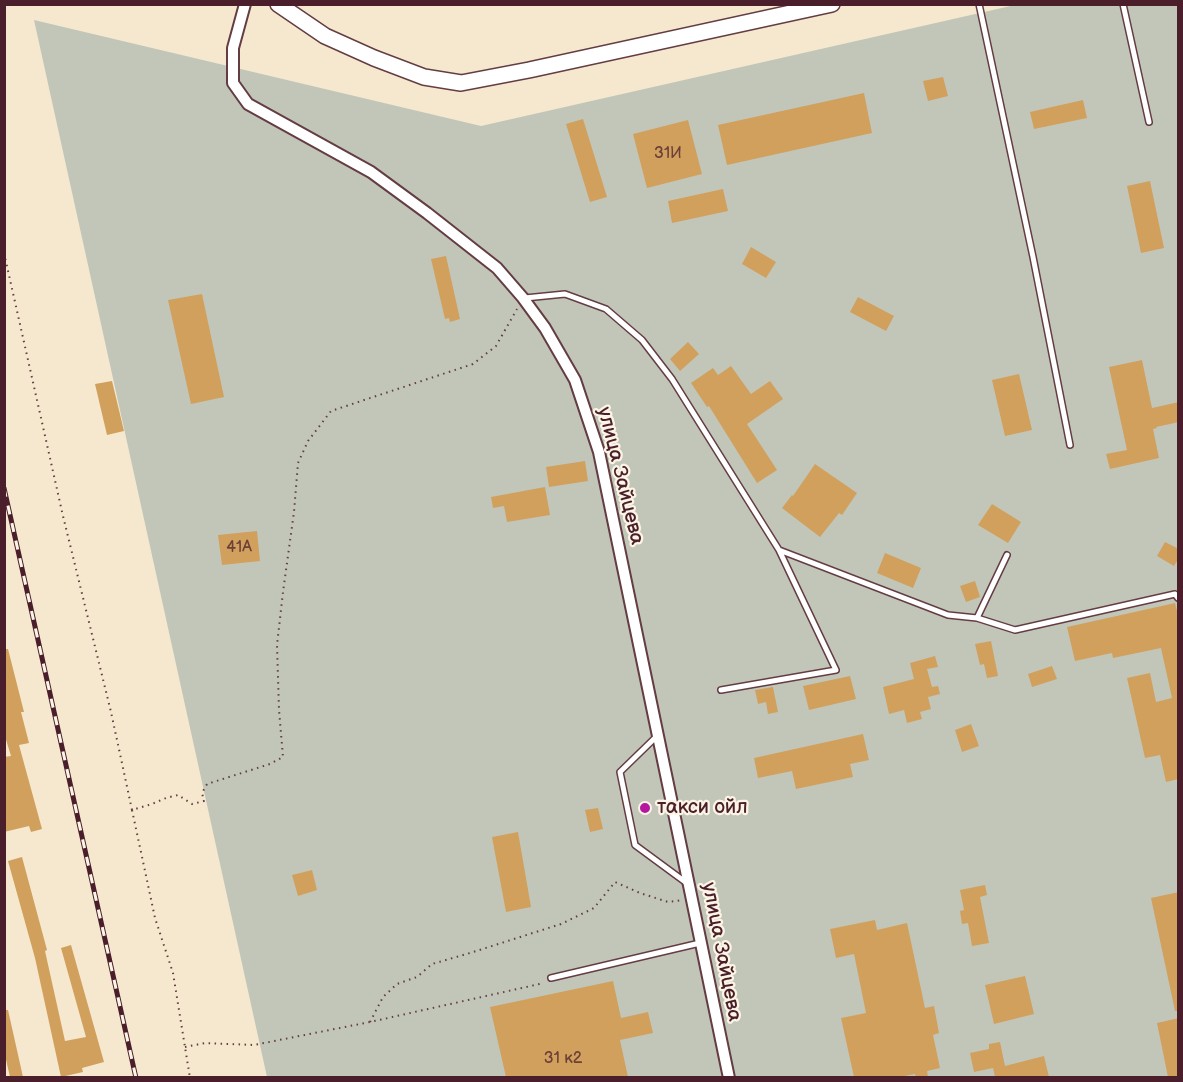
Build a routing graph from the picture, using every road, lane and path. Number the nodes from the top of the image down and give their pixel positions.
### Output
1 (245, 4) edge
2 (278, 4) edge
3 (832, 4) edge
4 (979, 4) edge
5 (1122, 4) edge
6 (1149, 122) dead end
7 (4, 254) edge
8 (523, 298) junction
9 (1070, 445) dead end
10 (779, 550) junction
11 (1007, 555) dead end
12 (1179, 598) edge
13 (977, 618) junction
14 (721, 690) dead end
15 (658, 735) junction
16 (132, 810) junction
17 (690, 885) junction
18 (692, 899) junction
19 (700, 943) junction
20 (551, 978) joint
21 (370, 1022) junction
22 (185, 1047) junction
23 (190, 1077) edge
24 (729, 1077) edge

1 - 8 street, улица Зайцева
2 - 3 street
4 - 9 lane
5 - 6 lane
7 - 16 path
8 - 10 lane
8 - 15 street, улица Зайцева
8 - 16 path
10 - 13 lane
10 - 14 lane
11 - 13 lane
12 - 13 lane
15 - 17 street, улица Зайцева
15 - 17 lane
16 - 22 path
17 - 18 street, улица Зайцева
18 - 19 street, улица Зайцева
18 - 21 path
19 - 20 lane
19 - 24 street, улица Зайцева
20 - 21 path
21 - 22 path
22 - 23 path

